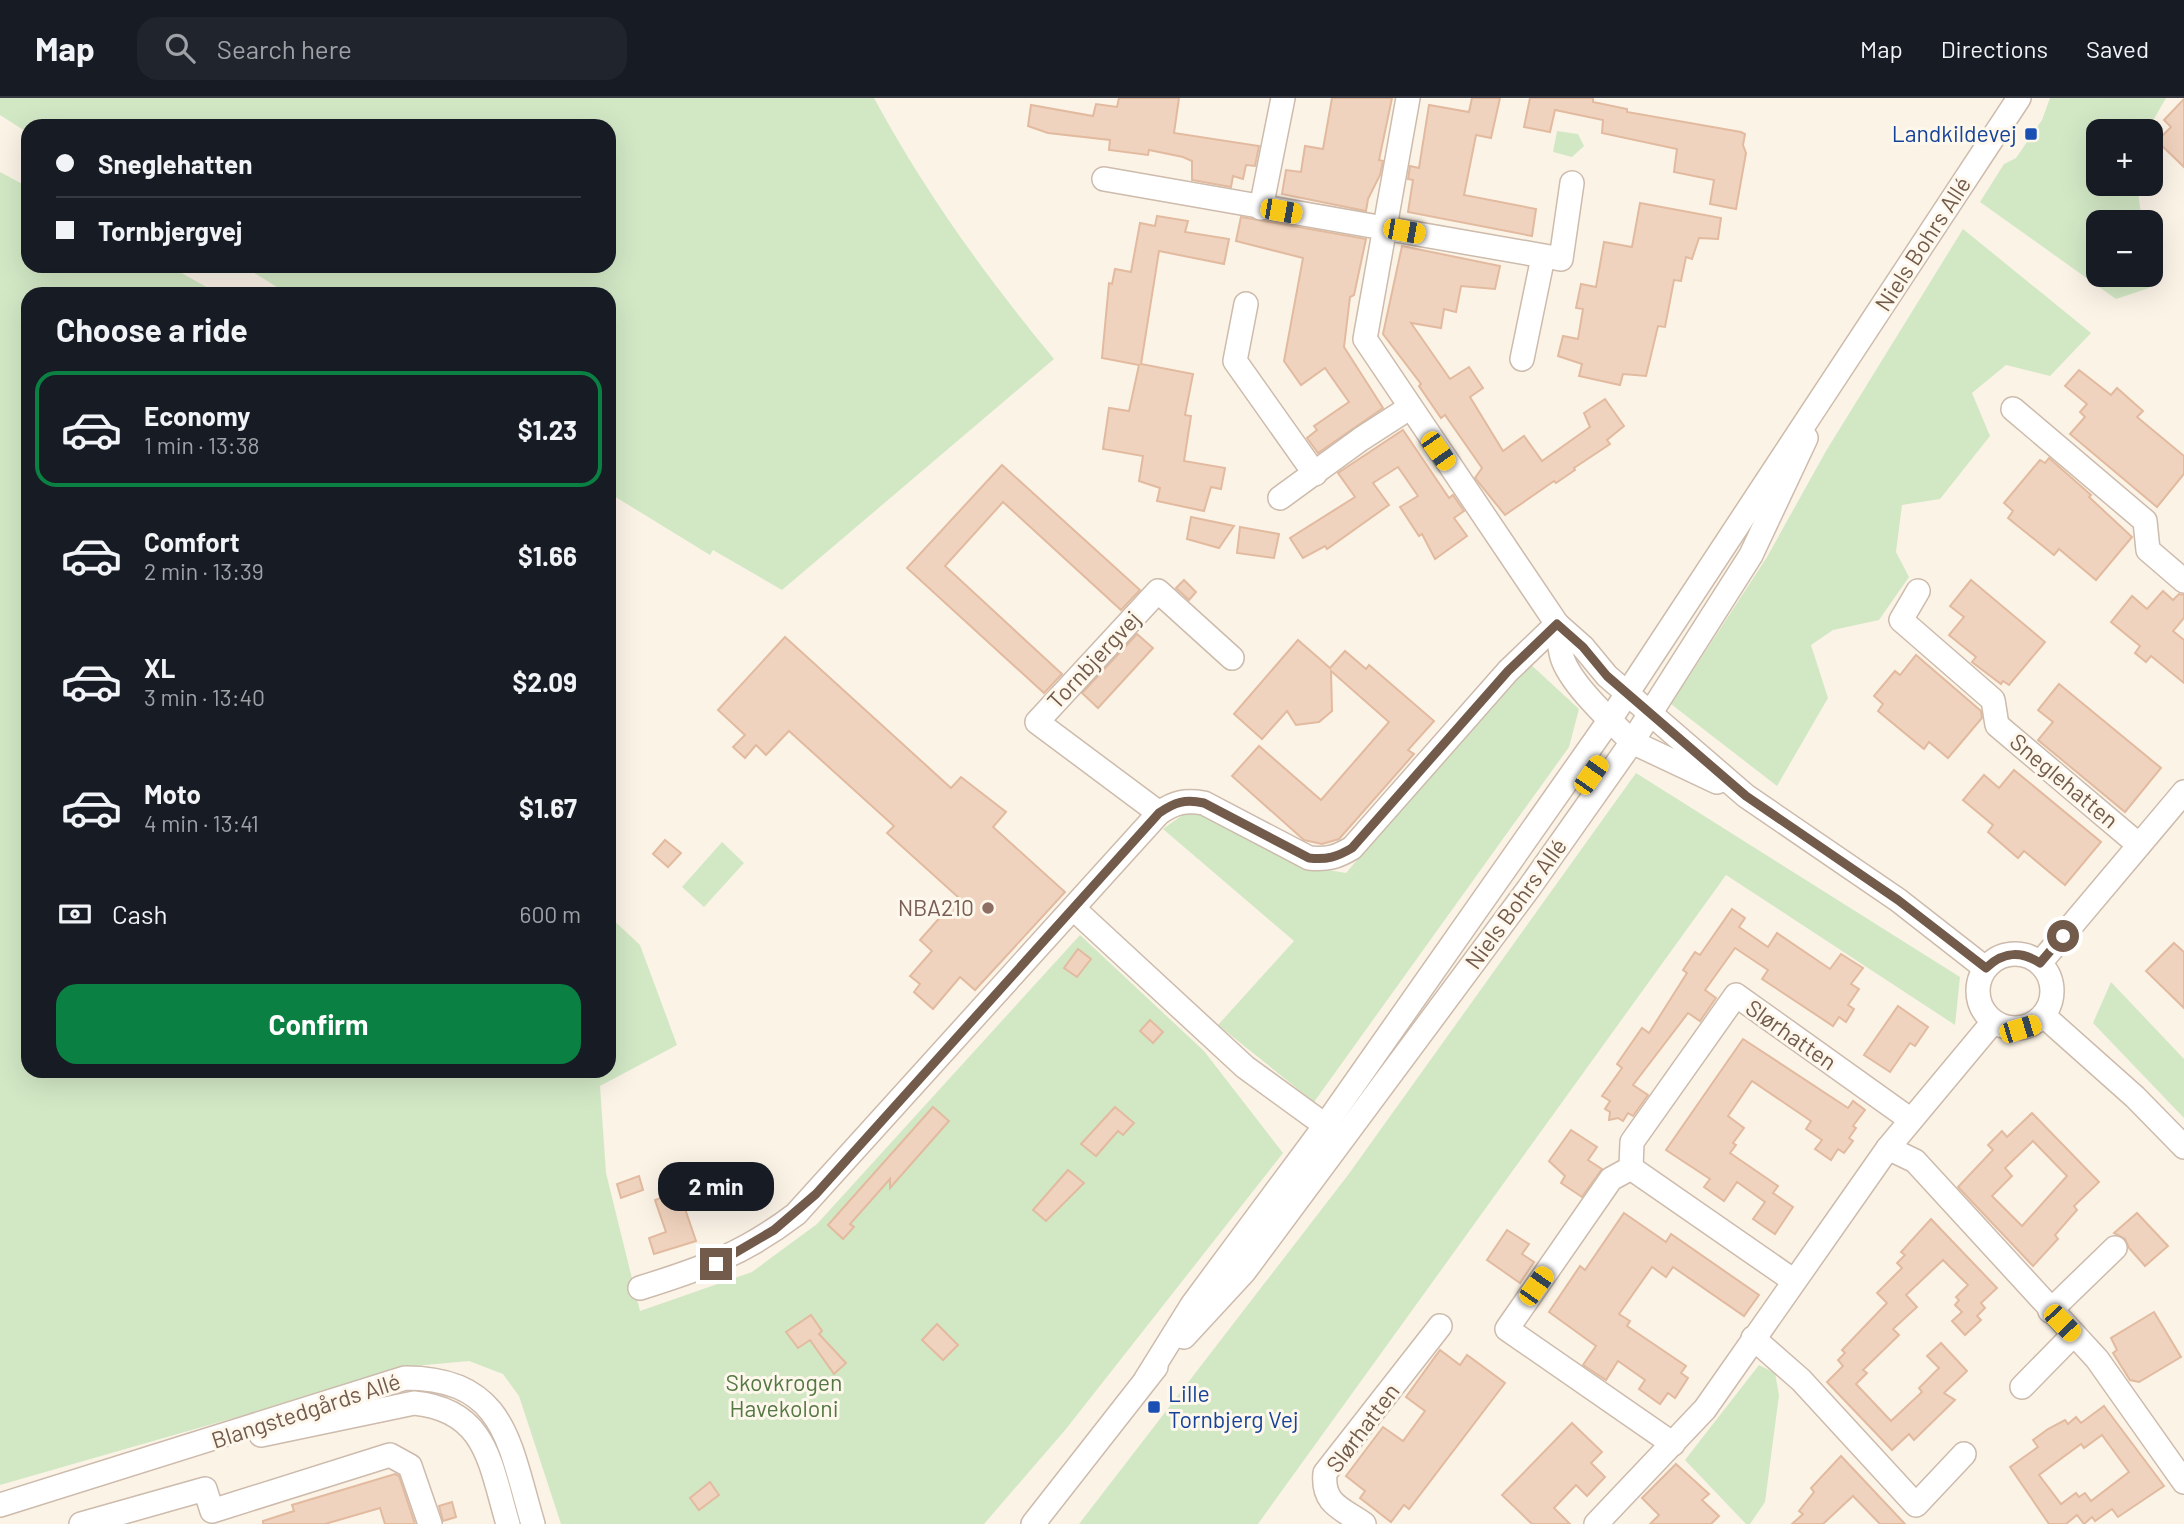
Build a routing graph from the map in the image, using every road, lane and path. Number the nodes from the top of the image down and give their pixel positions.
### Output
1 (1283, 98) edge
2 (1408, 98) edge
3 (2019, 98) edge
4 (1104, 179) dead end
5 (1573, 183) dead end
6 (1261, 208) junction
7 (1385, 228) junction
8 (1543, 257) junction
9 (1246, 304) dead end
10 (1522, 359) dead end
11 (1828, 390) junction
12 (1409, 408) junction
13 (2013, 409) dead end
14 (1315, 474) junction
15 (1280, 498) dead end
16 (2184, 581) edge
17 (1918, 591) dead end
18 (1557, 624) junction
19 (1232, 659) dead end
20 (1639, 703) junction
21 (1621, 730) junction
22 (1746, 796) junction
23 (2182, 797) edge
24 (1159, 813) junction
25 (2140, 845) junction
26 (1073, 909) junction
27 (2040, 963) junction
28 (1986, 968) junction
29 (2044, 1016) junction
30 (1993, 1022) junction
31 (1911, 1120) junction
32 (1324, 1127) junction
33 (1344, 1138) junction
34 (2184, 1147) edge
35 (1888, 1148) junction
36 (1631, 1168) junction
37 (2115, 1248) dead end
38 (1794, 1281) junction
39 (640, 1288) dead end
40 (2050, 1311) junction
41 (1440, 1326) dead end
42 (2073, 1335) junction
43 (1753, 1338) junction
44 (1146, 1379) junction
45 (2022, 1387) dead end
46 (1673, 1444) junction
47 (200, 1445) junction
48 (1964, 1454) dead end
49 (2184, 1482) edge
50 (0, 1505) edge
51 (214, 1518) edge
52 (81, 1524) edge
53 (430, 1524) edge
54 (508, 1524) edge
55 (533, 1524) edge
56 (1033, 1524) edge
57 (1364, 1524) edge
58 (1596, 1524) edge

1 - 6 street
2 - 7 street
3 - 11 street, Niels Bohrs Allé
4 - 6 street
5 - 8 street
6 - 7 street
7 - 8 street
7 - 12 street
8 - 10 street
9 - 14 street
11 - 20 street, Niels Bohrs Allé
11 - 20 street, Niels Bohrs Allé
12 - 14 street
12 - 18 street
13 - 16 street
14 - 15 street
17 - 25 street, Sneglehatten
18 - 20 street
18 - 21 street
18 - 24 street
19 - 24 street, Tornbjergvej
20 - 21 street, Niels Bohrs Allé
20 - 21 street
20 - 22 street
21 - 22 street
21 - 32 street, Niels Bohrs Allé
21 - 33 street, Niels Bohrs Allé
22 - 28 street
23 - 25 street, Sneglehatten
24 - 26 street
25 - 27 street, Sneglehatten
26 - 32 street
26 - 39 street
27 - 28 street
27 - 29 street
28 - 30 street
29 - 30 street
29 - 34 street
30 - 31 street
31 - 35 street
31 - 36 street, Slørhatten
32 - 33 street
32 - 44 street, Niels Bohrs Allé
33 - 44 street, Niels Bohrs Allé
35 - 38 street
35 - 40 street
36 - 38 street
36 - 46 street
37 - 40 street
38 - 43 street
40 - 42 street
41 - 57 street, Slørhatten
42 - 45 street
42 - 49 street
43 - 46 street
43 - 48 street
44 - 56 street, Niels Bohrs Allé
46 - 58 street
47 - 50 street, Blangstedgårds Allé
47 - 54 street, Blangstedgårds Allé
47 - 55 street, Blangstedgårds Allé
51 - 52 street
51 - 53 street

